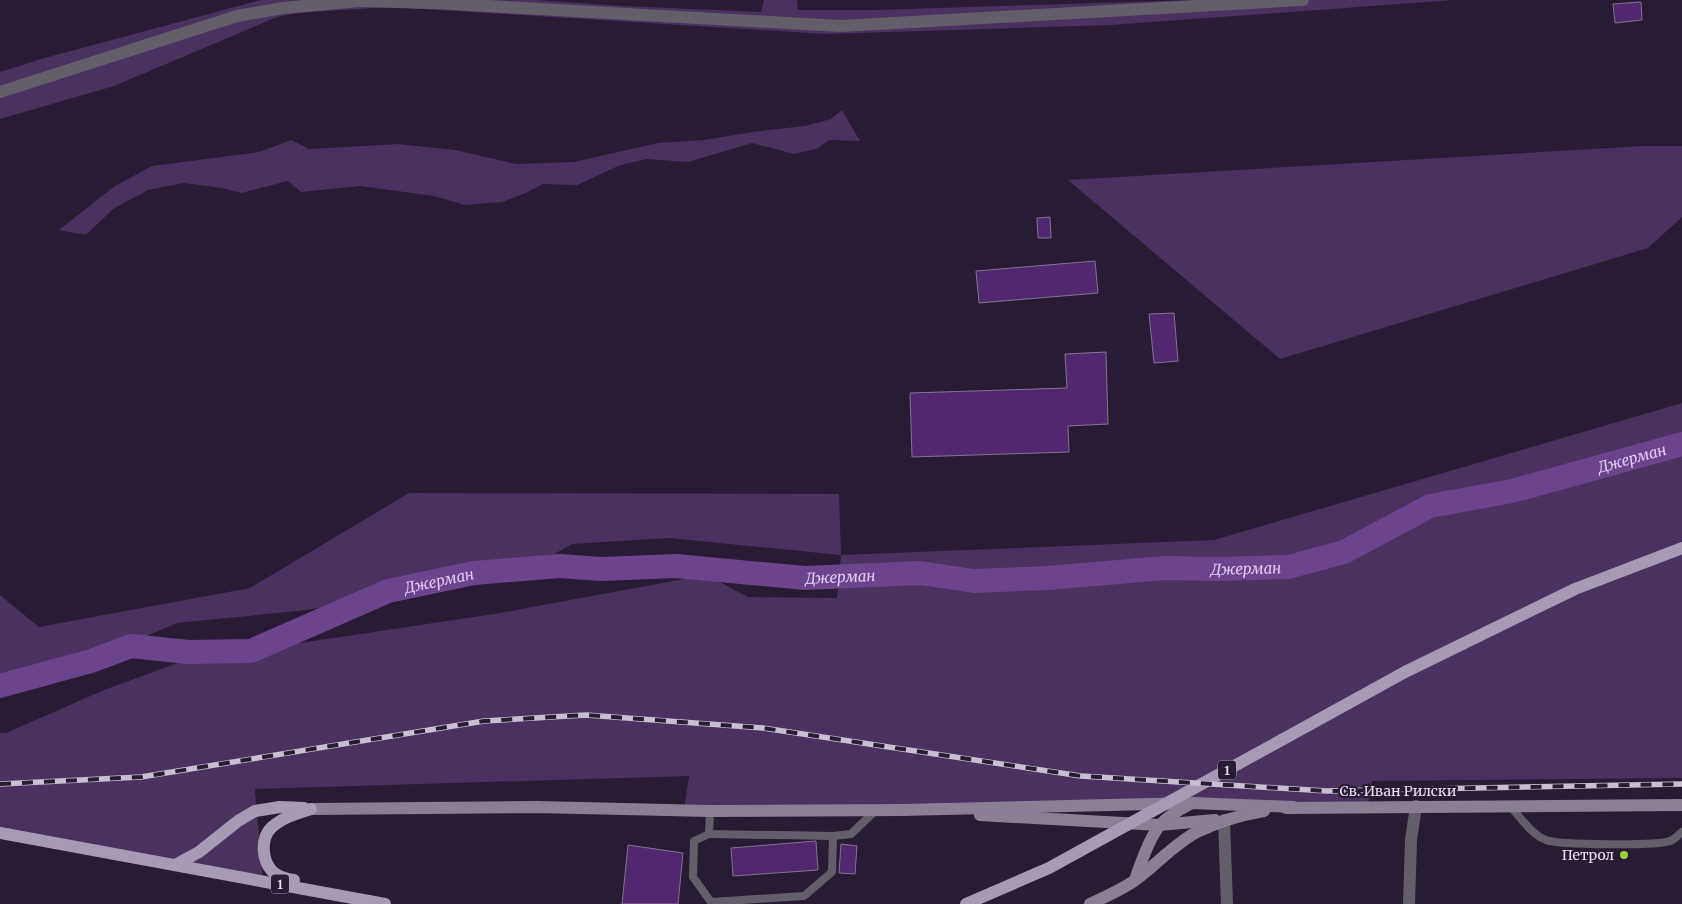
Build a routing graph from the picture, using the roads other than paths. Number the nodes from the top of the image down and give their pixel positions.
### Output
1 (1303, 0) edge
2 (0, 92) edge
3 (1682, 548) edge
4 (1192, 803) junction
5 (1682, 805) edge
6 (1416, 806) junction
7 (1510, 806) junction
8 (1293, 807) junction
9 (312, 809) junction
10 (876, 810) junction
11 (903, 810) junction
12 (710, 811) junction
13 (1224, 820) junction
14 (1159, 825) junction
15 (1682, 832) edge
16 (0, 833) edge
17 (709, 834) junction
18 (833, 836) junction
19 (174, 865) junction
20 (1135, 880) junction
21 (385, 904) edge
22 (391, 904) edge
23 (966, 904) edge
24 (1090, 904) edge
25 (1227, 904) edge
26 (1409, 904) edge

1 - 2 street
3 - 23 main road, 1
4 - 8 street
4 - 11 street
4 - 14 street
5 - 7 street, Св. Иван Рилски
6 - 7 street, Св. Иван Рилски
6 - 8 street, Св. Иван Рилски
6 - 26 street
7 - 15 lane
8 - 13 street, Св. Иван Рилски
9 - 12 street
9 - 19 main road
9 - 22 main road
10 - 11 street
10 - 12 street
10 - 18 lane
11 - 14 street
12 - 17 lane
13 - 14 street
13 - 20 street, Св. Иван Рилски
13 - 25 street
14 - 20 street
16 - 19 main road, 1
17 - 18 lane
17 - 18 lane
19 - 21 main road, 1
20 - 24 street, Св. Иван Рилски

